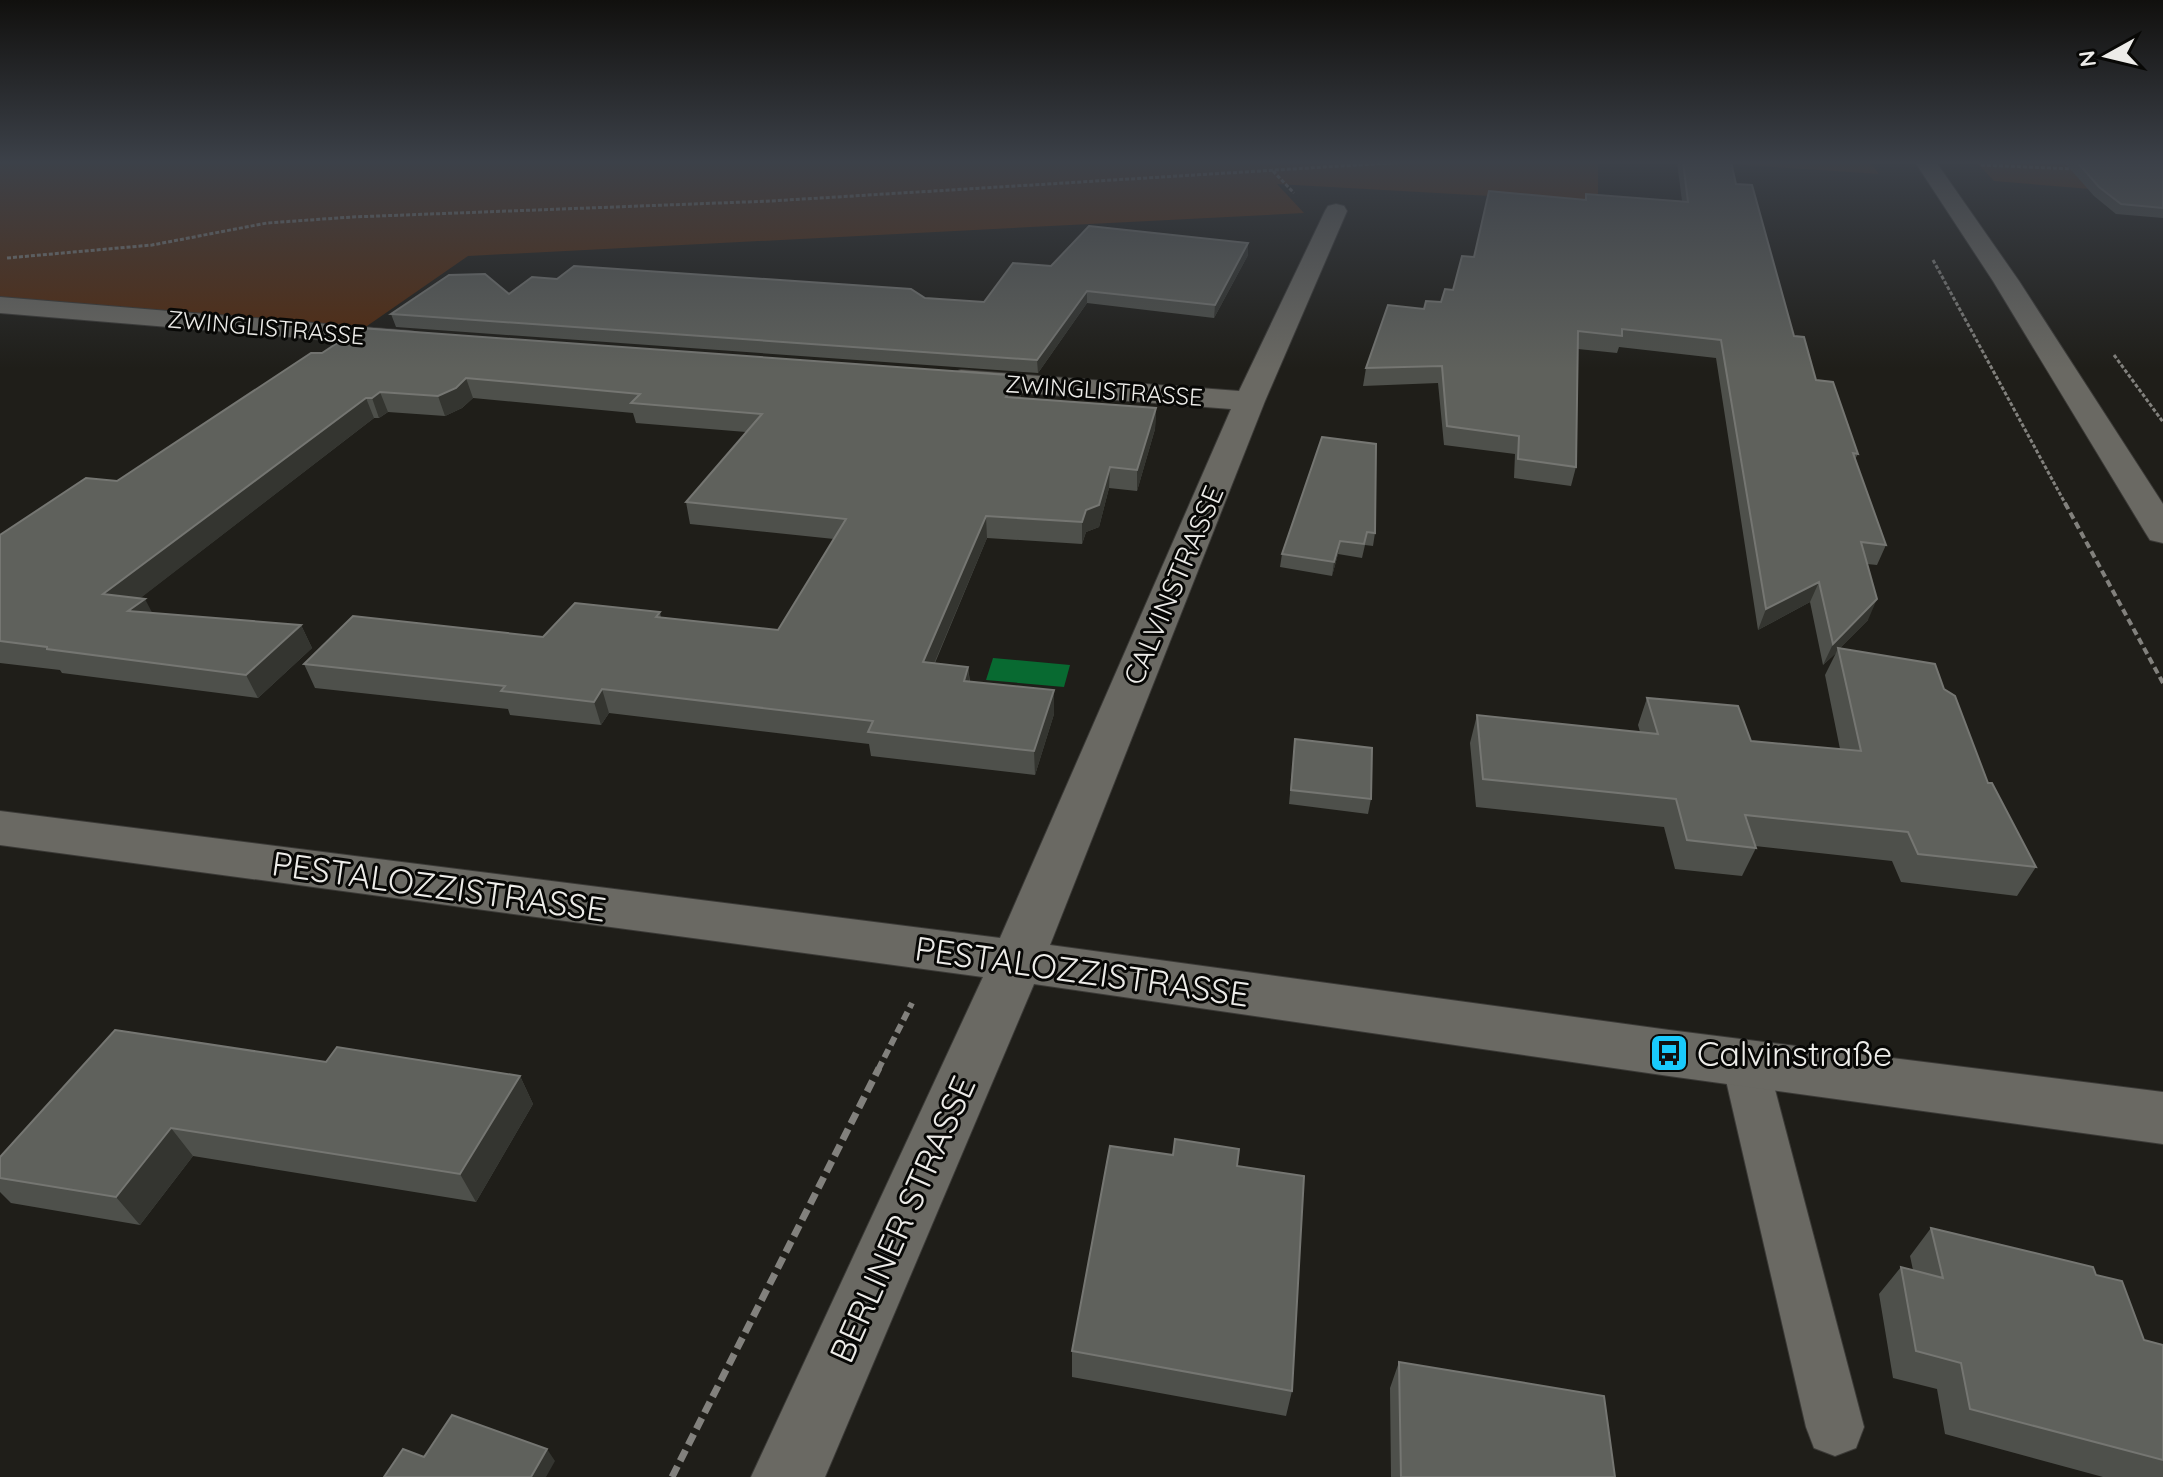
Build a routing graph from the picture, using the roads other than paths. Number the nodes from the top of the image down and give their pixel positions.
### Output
1 (1327, 231) edge
2 (1972, 231) edge
3 (0, 305) edge
4 (433, 340) edge
5 (936, 377) edge
6 (1250, 401) junction
7 (2163, 532) edge
8 (0, 828) edge
9 (1017, 961) junction
10 (1745, 1063) junction
11 (2163, 1118) edge
12 (1835, 1427) dead end
13 (788, 1477) edge

1 - 6 street, CALVINSTRASSE
2 - 7 street
3 - 4 street, ZWINGLISTRASSE
5 - 6 street, ZWINGLISTRASSE
6 - 9 street, CALVINSTRASSE
8 - 9 street, PESTALOZZISTRASSE
9 - 10 street, PESTALOZZISTRASSE
9 - 13 street, BERLINER STRASSE
10 - 11 street, PESTALOZZISTRASSE
10 - 12 lane

